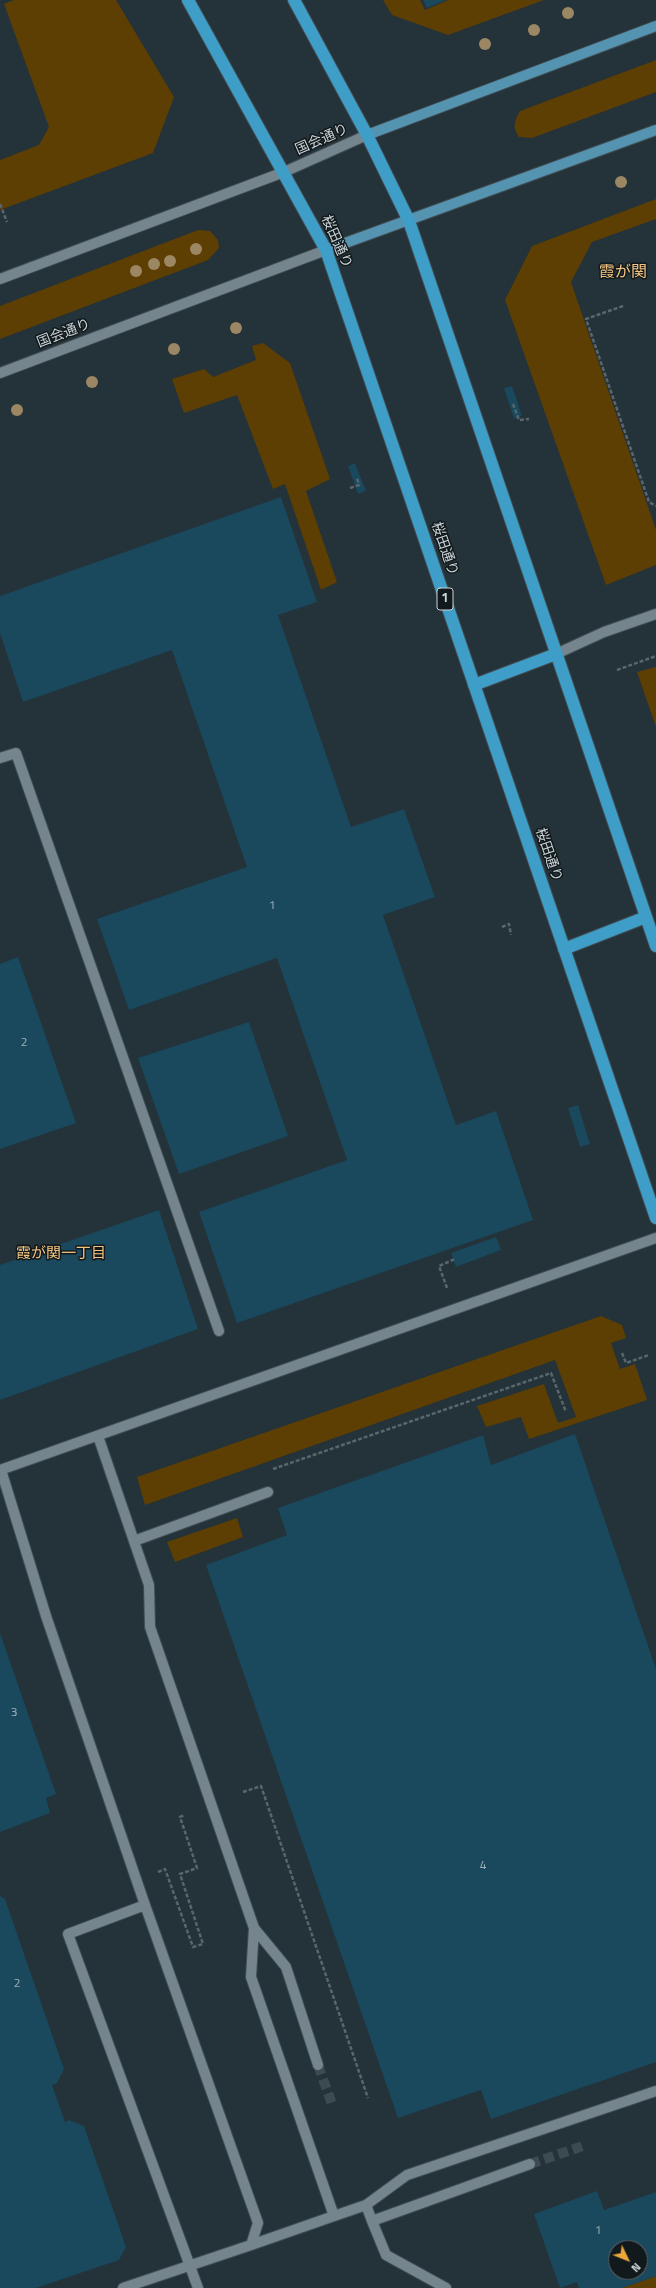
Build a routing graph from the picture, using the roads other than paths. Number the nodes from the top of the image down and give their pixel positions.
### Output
1 (188, 0) edge
2 (294, 0) edge
3 (656, 26) edge
4 (656, 130) edge
5 (367, 135) junction
6 (284, 172) junction
7 (409, 220) junction
8 (326, 250) junction
9 (0, 279) edge
10 (0, 373) edge
11 (656, 614) edge
12 (556, 654) junction
13 (474, 685) junction
14 (0, 758) edge
15 (646, 917) junction
16 (656, 946) edge
17 (564, 949) junction
18 (656, 1218) edge
19 (656, 1238) edge
20 (219, 1331) dead end
21 (98, 1436) junction
22 (1, 1470) edge
23 (268, 1492) dead end
24 (134, 1541) junction
25 (145, 1905) junction
26 (254, 1928) junction
27 (318, 2064) tunnel mouth
28 (656, 2091) edge
29 (530, 2164) tunnel mouth
30 (366, 2205) junction
31 (334, 2216) junction
32 (372, 2221) junction
33 (251, 2245) junction
34 (190, 2264) junction
35 (123, 2288) edge
36 (198, 2288) edge
37 (446, 2288) edge

1 - 6 highway, 桜田通り / 1
2 - 5 highway
3 - 5 main road, 国会通り
4 - 7 main road, 国会通り
5 - 6 street, 国会通り
5 - 7 highway
6 - 8 highway, 桜田通り / 1
6 - 9 street, 国会通り
7 - 8 main road, 国会通り
7 - 12 highway
8 - 10 street, 国会通り
8 - 13 highway, 桜田通り / 1
11 - 12 street
12 - 13 highway
12 - 15 highway
13 - 17 highway, 桜田通り / 1
14 - 20 street
15 - 16 highway
15 - 17 highway
17 - 18 highway, 桜田通り / 1
19 - 21 street
21 - 22 street
21 - 24 street
22 - 25 street
23 - 24 street
24 - 26 street
25 - 33 street
25 - 34 street
26 - 27 street
26 - 31 street
28 - 30 street
29 - 32 street
30 - 31 street
30 - 32 street
31 - 33 street
32 - 37 street
33 - 34 street
34 - 35 street
34 - 36 street

